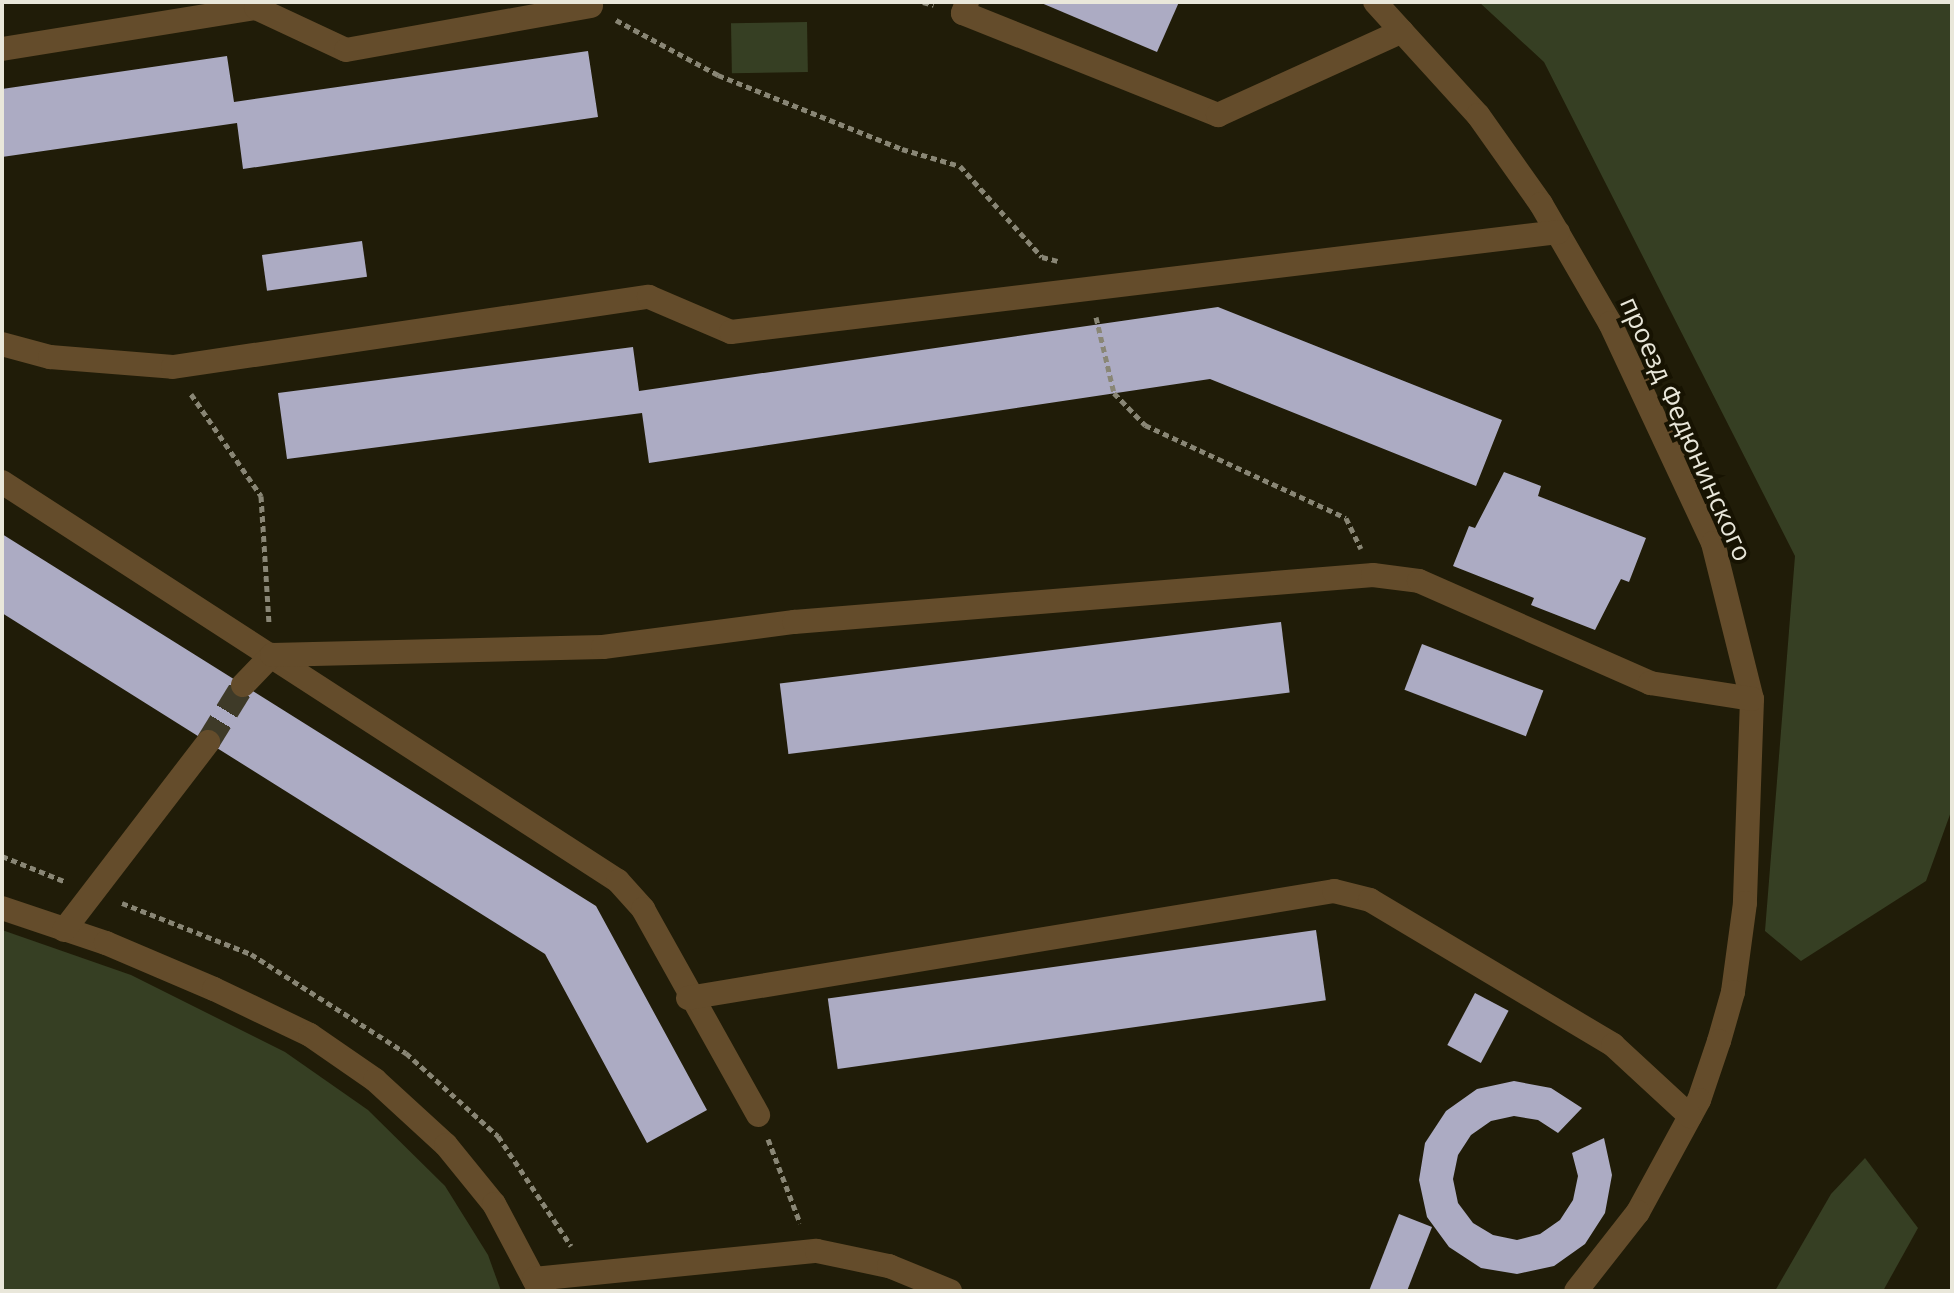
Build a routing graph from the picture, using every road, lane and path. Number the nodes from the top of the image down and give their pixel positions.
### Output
1 (967, 2) edge
2 (1375, 2) edge
3 (591, 6) dead end
4 (1402, 31) junction
5 (2, 49) edge
6 (1558, 232) junction
7 (2, 344) edge
8 (173, 367) junction
9 (2, 482) edge
10 (272, 655) junction
11 (243, 685) tunnel mouth
12 (1752, 699) junction
13 (208, 742) tunnel mouth
14 (2, 908) edge
15 (64, 930) junction
16 (688, 998) junction
17 (1690, 1116) junction
18 (760, 1119) joint
19 (803, 1232) dead end
20 (537, 1285) edge
21 (950, 1291) edge
22 (1576, 1291) edge

1 - 4 street
2 - 4 street, проезд Федюнинского
3 - 5 street
4 - 6 street, проезд Федюнинского
6 - 8 street
6 - 12 street, проезд Федюнинского
7 - 8 street
8 - 10 path
9 - 10 street
10 - 11 street
10 - 12 street
10 - 16 street
12 - 17 street, проезд Федюнинского
13 - 15 street
14 - 15 street
15 - 20 street
16 - 17 street
16 - 18 street
17 - 22 street, проезд Федюнинского
18 - 19 path
20 - 21 street

